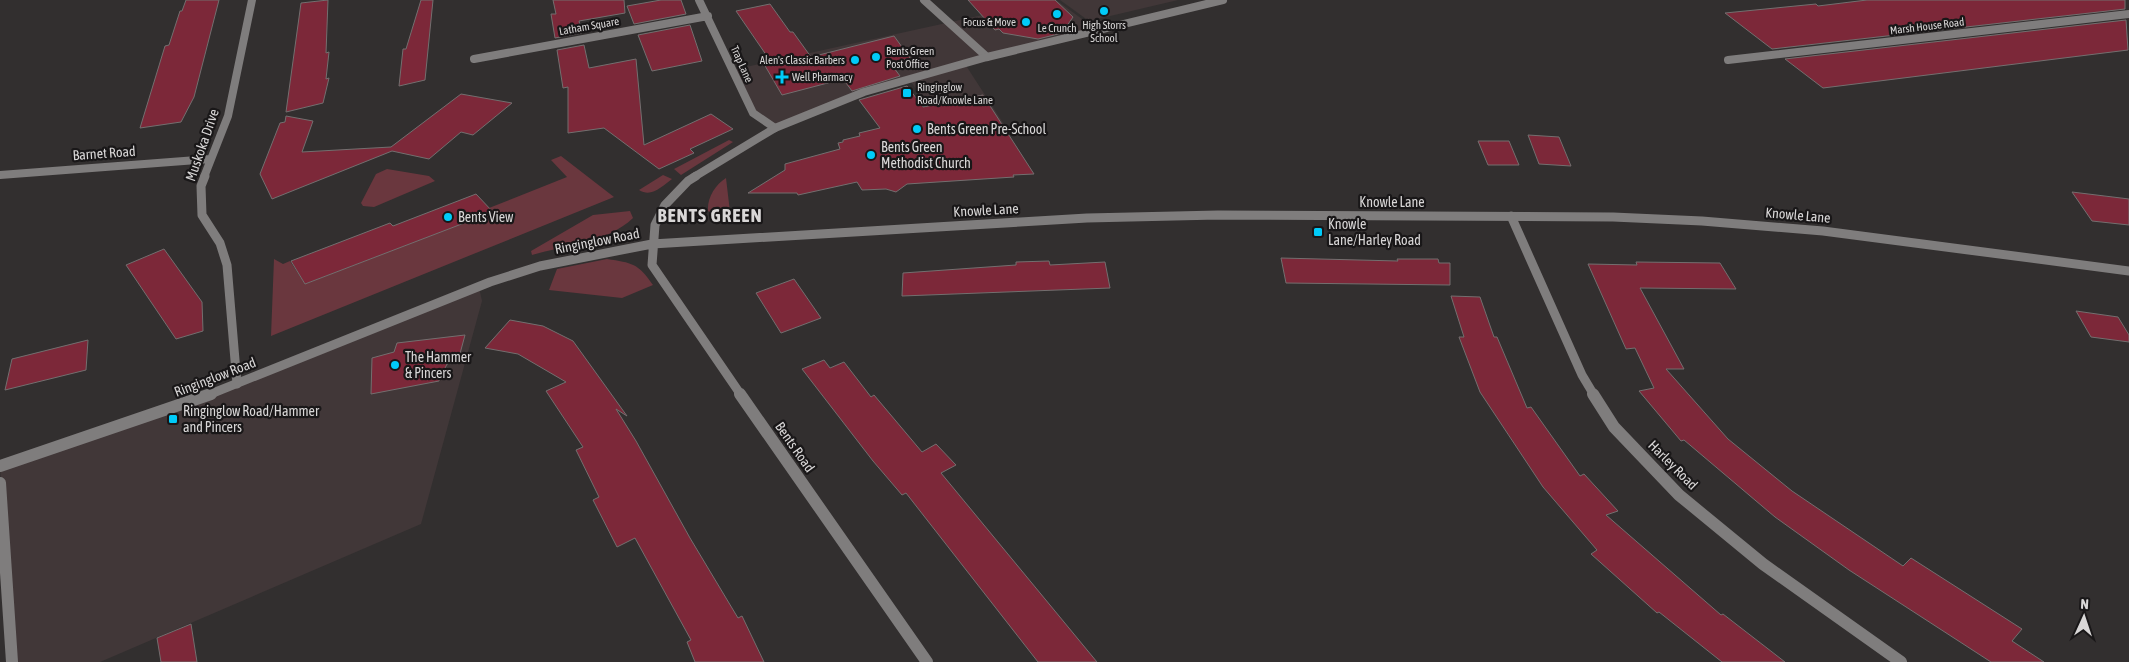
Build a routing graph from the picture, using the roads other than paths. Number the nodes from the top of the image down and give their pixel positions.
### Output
1 (252, 0) edge
2 (699, 0) edge
3 (924, 0) edge
4 (1223, 0) edge
5 (2129, 14) edge
6 (708, 16) junction
7 (988, 57) junction
8 (474, 58) dead end
9 (1728, 60) dead end
10 (775, 128) junction
11 (210, 159) junction
12 (0, 175) edge
13 (1511, 216) junction
14 (652, 244) junction
15 (2129, 271) edge
16 (237, 384) junction
17 (0, 466) edge
18 (0, 483) edge
19 (12, 662) edge
20 (927, 662) edge
21 (1901, 662) edge

1 - 11 street, Muskoka Drive
2 - 6 street, Trap Lane
3 - 7 street
4 - 7 street, Ringinglow Road
5 - 9 street, Marsh House Road
6 - 8 street, Latham Square
6 - 10 street, Trap Lane
7 - 10 street, Ringinglow Road
10 - 14 street, Ringinglow Road
11 - 12 street, Barnet Road
11 - 16 street, Muskoka Drive
13 - 14 street, Knowle Lane
13 - 15 street, Knowle Lane
13 - 21 street, Harley Road
14 - 16 street, Ringinglow Road
14 - 20 street, Bents Road
16 - 17 street, Ringinglow Road
18 - 19 street

